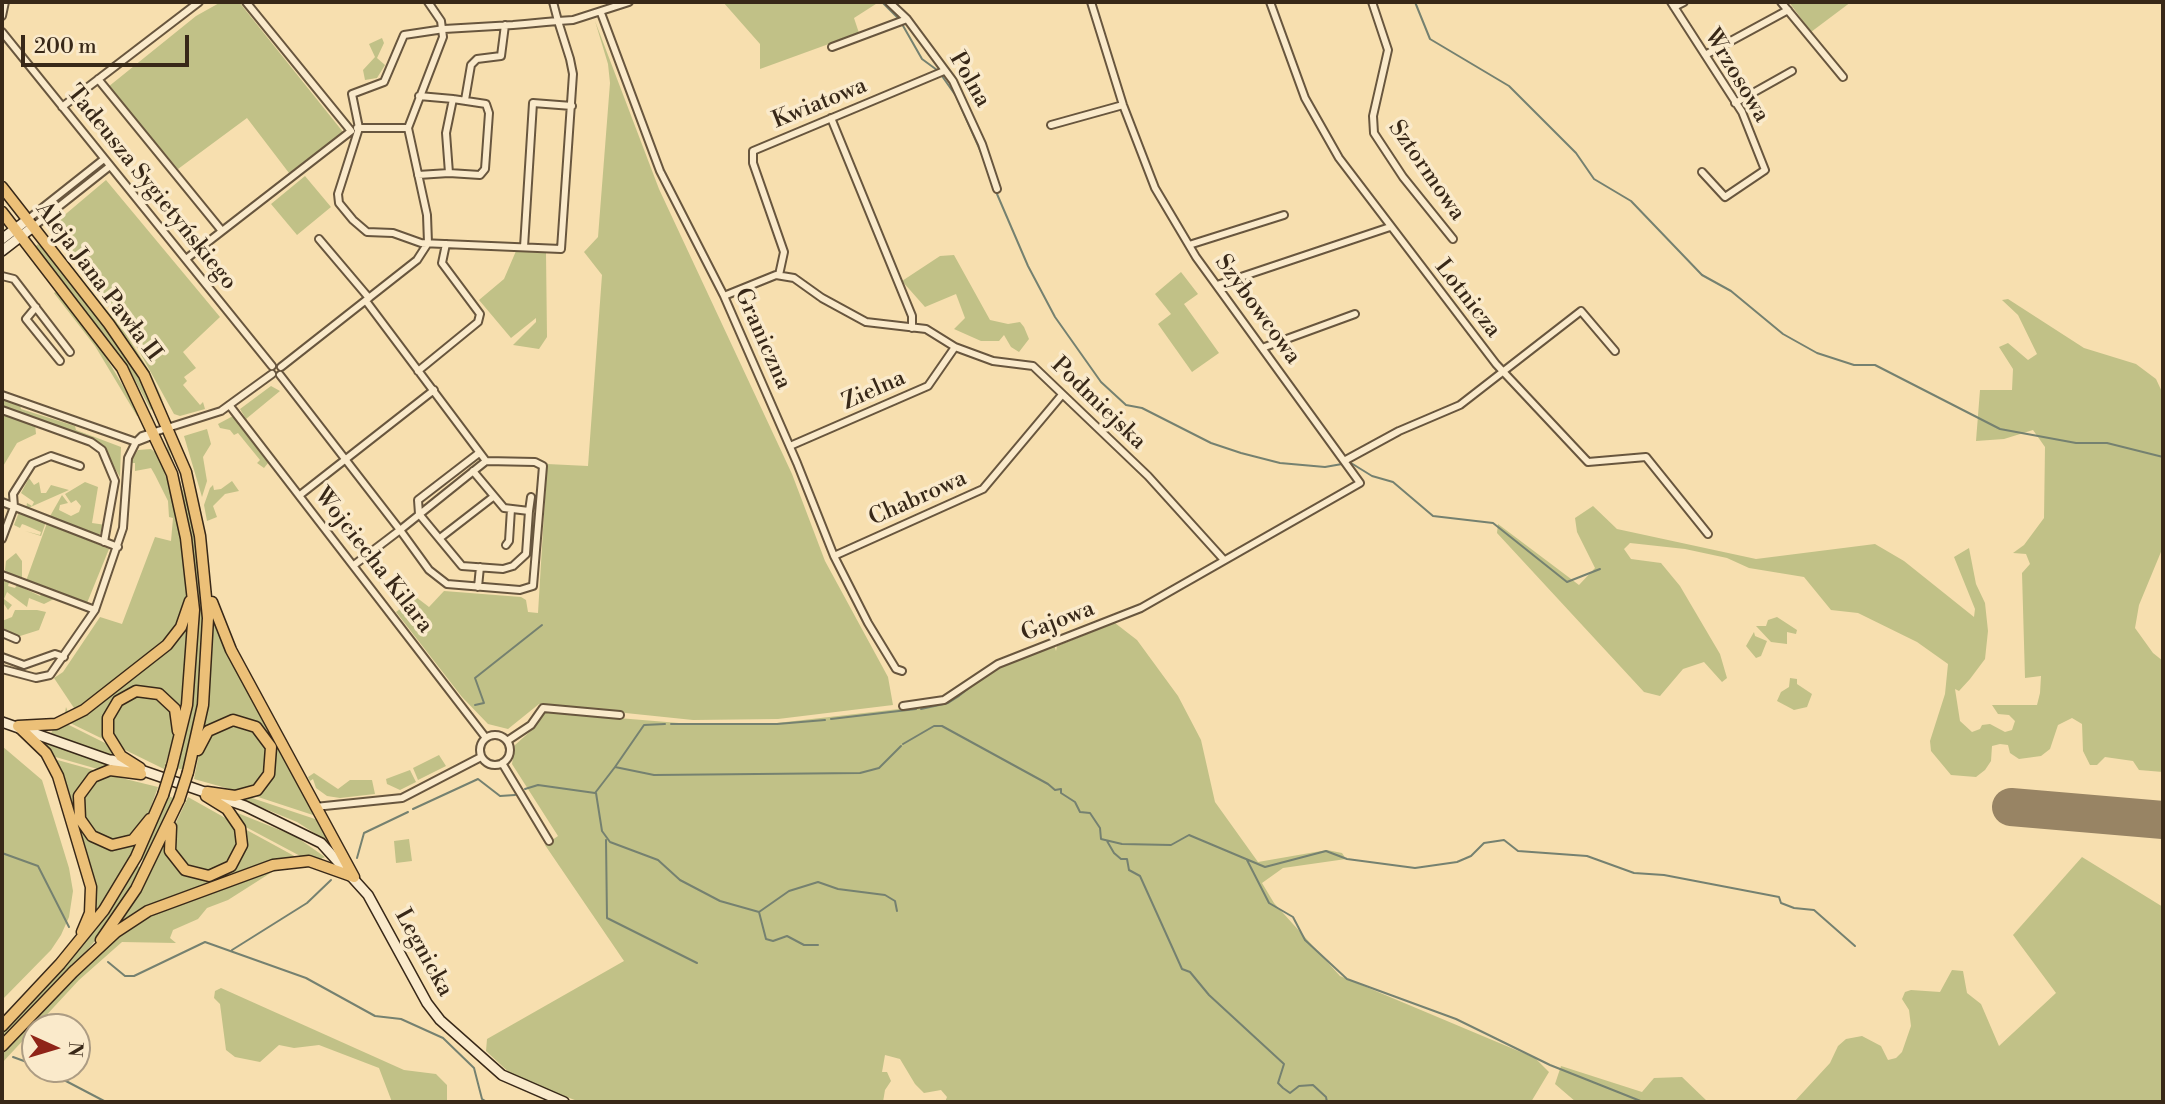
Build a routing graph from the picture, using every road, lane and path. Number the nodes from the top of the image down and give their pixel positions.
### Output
1 (5, 2) edge
2 (199, 2) edge
3 (246, 2) edge
4 (428, 2) edge
5 (553, 2) edge
6 (629, 2) edge
7 (890, 2) edge
8 (1091, 2) edge
9 (1270, 2) edge
10 (1372, 2) edge
11 (1684, 2) edge
12 (1781, 2) edge
13 (1673, 5) edge
14 (1788, 10) junction
15 (601, 13) junction
16 (2, 16) edge
17 (907, 19) junction
18 (558, 21) junction
19 (505, 25) junction
20 (444, 29) junction
21 (2, 33) edge
22 (832, 47) dead end
23 (1707, 54) junction
24 (944, 71) junction
25 (1792, 71) dead end
26 (1843, 77) dead end
27 (98, 79) junction
28 (419, 96) junction
29 (453, 99) junction
30 (465, 100) junction
31 (1735, 103) junction
32 (1123, 105) junction
33 (572, 106) junction
34 (62, 107) junction
35 (831, 118) junction
36 (1051, 125) dead end
37 (359, 128) junction
38 (408, 128) junction
39 (351, 131) junction
40 (104, 159) junction
41 (110, 166) junction
42 (1702, 172) dead end
43 (449, 173) junction
44 (418, 175) junction
45 (2, 187) edge
46 (997, 189) dead end
47 (2, 212) edge
48 (1284, 215) dead end
49 (30, 223) junction
50 (1390, 227) junction
51 (222, 231) junction
52 (18, 233) junction
53 (2, 239) edge
54 (319, 239) dead end
55 (1453, 239) dead end
56 (428, 243) junction
57 (446, 244) junction
58 (1189, 245) junction
59 (524, 247) junction
60 (2, 251) edge
61 (186, 259) junction
62 (779, 275) junction
63 (2, 276) edge
64 (1217, 285) junction
65 (724, 296) junction
66 (367, 300) junction
67 (36, 307) junction
68 (1355, 314) dead end
69 (912, 328) junction
70 (956, 347) junction
71 (1262, 348) junction
72 (1615, 351) dead end
73 (70, 352) dead end
74 (60, 360) dead end
75 (272, 366) junction
76 (281, 367) junction
77 (416, 368) junction
78 (1501, 370) junction
79 (271, 374) junction
80 (280, 375) junction
81 (434, 390) junction
82 (2, 395) edge
83 (1062, 396) junction
84 (230, 406) junction
85 (2, 410) edge
86 (149, 420) junction
87 (169, 429) junction
88 (156, 434) junction
89 (140, 440) junction
90 (790, 446) junction
91 (162, 450) junction
92 (479, 453) junction
93 (345, 459) junction
94 (486, 461) junction
95 (1344, 461) junction
96 (79, 466) dead end
97 (473, 471) junction
98 (300, 495) junction
99 (493, 497) junction
100 (531, 497) dead end
101 (2, 502) edge
102 (14, 507) junction
103 (511, 509) junction
104 (530, 511) junction
105 (419, 514) junction
106 (400, 530) junction
107 (1708, 534) dead end
108 (440, 538) junction
109 (2, 539) edge
110 (104, 542) junction
111 (506, 545) dead end
112 (118, 547) junction
113 (834, 556) junction
114 (1224, 560) junction
115 (354, 565) junction
116 (480, 568) junction
117 (2, 575) edge
118 (191, 576) junction
119 (207, 586) junction
120 (478, 587) junction
121 (95, 610) junction
122 (2, 633) edge
123 (16, 639) dead end
124 (2, 657) edge
125 (64, 657) junction
126 (2, 669) edge
127 (902, 671) dead end
128 (903, 706) dead end
129 (620, 715) dead end
130 (2, 722) edge
131 (18, 726) junction
132 (486, 738) junction
133 (508, 741) junction
134 (481, 757) junction
135 (502, 763) junction
136 (172, 766) junction
137 (140, 771) junction
138 (188, 772) junction
139 (206, 794) junction
140 (163, 795) junction
141 (179, 800) junction
142 (315, 807) junction
143 (331, 807) junction
144 (321, 819) junction
145 (549, 841) dead end
146 (354, 877) junction
147 (60, 964) junction
148 (72, 973) junction
149 (2, 1026) edge
150 (2, 1046) edge
151 (564, 1102) edge

1 - 16 street
2 - 27 street
3 - 39 street
4 - 20 street
5 - 18 street
6 - 15 street
7 - 17 street, Polna
8 - 32 street, Szybowcowa
9 - 50 street, Lotnicza
10 - 55 street, Sztormowa
11 - 13 street
12 - 14 street
13 - 23 street, Wrzosowa
14 - 23 street
14 - 26 street
15 - 18 street
15 - 65 street, Graniczna
17 - 22 street
17 - 24 street, Polna
18 - 19 street
18 - 33 street
19 - 20 street
19 - 30 street
20 - 28 street
20 - 37 street
21 - 34 street, Tadeusza Sygietyńskiego
23 - 31 street, Wrzosowa
24 - 35 street, Kwiatowa
24 - 46 street, Polna
25 - 31 street
27 - 34 street
27 - 51 street
28 - 29 street
28 - 38 street
29 - 30 street
29 - 43 street
30 - 43 street
31 - 42 street, Wrzosowa
32 - 36 street
32 - 58 street, Szybowcowa
33 - 59 street
33 - 59 street
34 - 40 street, Tadeusza Sygietyńskiego
35 - 62 street, Kwiatowa
35 - 69 street
37 - 38 street
37 - 39 street
37 - 56 street
38 - 44 street
39 - 51 street
40 - 41 street, Tadeusza Sygietyńskiego
40 - 49 street
41 - 49 street
41 - 61 street, Tadeusza Sygietyńskiego
43 - 44 street
44 - 56 street
45 - 49 main road, Aleja Jana Pawła II
47 - 52 main road, Aleja Jana Pawła II
48 - 58 street
49 - 52 main road
49 - 87 main road, Aleja Jana Pawła II
50 - 64 street
50 - 78 street, Lotnicza
51 - 61 street
52 - 53 main road
52 - 60 main road
52 - 86 main road, Aleja Jana Pawła II
54 - 66 street
56 - 57 street
56 - 66 street
57 - 59 street
57 - 77 street
58 - 64 street, Szybowcowa
61 - 75 street, Tadeusza Sygietyńskiego
62 - 65 street
62 - 69 street, Podmiejska
63 - 67 street
64 - 71 street, Szybowcowa
65 - 90 street, Graniczna
66 - 76 street
66 - 77 street
67 - 73 street
67 - 74 street
68 - 71 street
69 - 70 street, Podmiejska
70 - 83 street, Podmiejska
70 - 90 street, Zielna
71 - 95 street, Szybowcowa
72 - 78 street
75 - 76 street
75 - 79 street
76 - 80 street
77 - 81 street
78 - 95 street
78 - 107 street, Lotnicza
79 - 80 street
79 - 84 street
80 - 93 street
81 - 92 street
81 - 93 street
82 - 89 street
83 - 113 street, Chabrowa
83 - 114 street, Podmiejska
84 - 87 street
84 - 98 street, Wojciecha Kilara
85 - 110 street
86 - 88 main road, Aleja Jana Pawła II
86 - 89 street
87 - 88 street
87 - 119 main road, Aleja Jana Pawła II
88 - 89 street
88 - 91 main road, Aleja Jana Pawła II
89 - 91 street
89 - 112 street
90 - 113 street, Graniczna
91 - 118 main road, Aleja Jana Pawła II
92 - 94 street
92 - 105 street
93 - 98 street
93 - 106 street
94 - 97 street
94 - 120 street
95 - 114 street, Szybowcowa
96 - 102 street
97 - 99 street
97 - 105 street
98 - 115 street, Wojciecha Kilara
99 - 103 street
99 - 108 street
100 - 104 street
101 - 102 street
102 - 109 street
102 - 110 street
103 - 104 street
103 - 111 street
104 - 116 street
105 - 106 street
105 - 108 street
106 - 115 street
106 - 120 street
108 - 116 street
110 - 112 street
112 - 121 street
113 - 127 street, Graniczna
114 - 128 street, Gajowa
115 - 132 street, Wojciecha Kilara
116 - 120 street
117 - 121 street
118 - 131 main road
118 - 136 main road, Aleja Jana Pawła II
119 - 138 main road, Aleja Jana Pawła II
119 - 142 main road
121 - 125 street
122 - 123 street
124 - 125 street
125 - 126 street
129 - 133 street
130 - 131 main road, Legnicka
131 - 137 main road, Legnicka
131 - 147 main road
132 - 133 street
132 - 134 street
133 - 135 street
134 - 135 street
134 - 143 street
135 - 145 street
136 - 137 main road
136 - 140 main road, bridge
137 - 139 main road, Legnicka
137 - 140 main road
138 - 139 main road
138 - 141 main road, bridge
139 - 141 main road
139 - 146 main road, Legnicka
140 - 147 main road
141 - 148 main road
142 - 143 street
142 - 144 main road
143 - 144 street
144 - 146 main road
146 - 148 main road
146 - 151 main road, Legnicka
147 - 149 main road
148 - 150 main road

